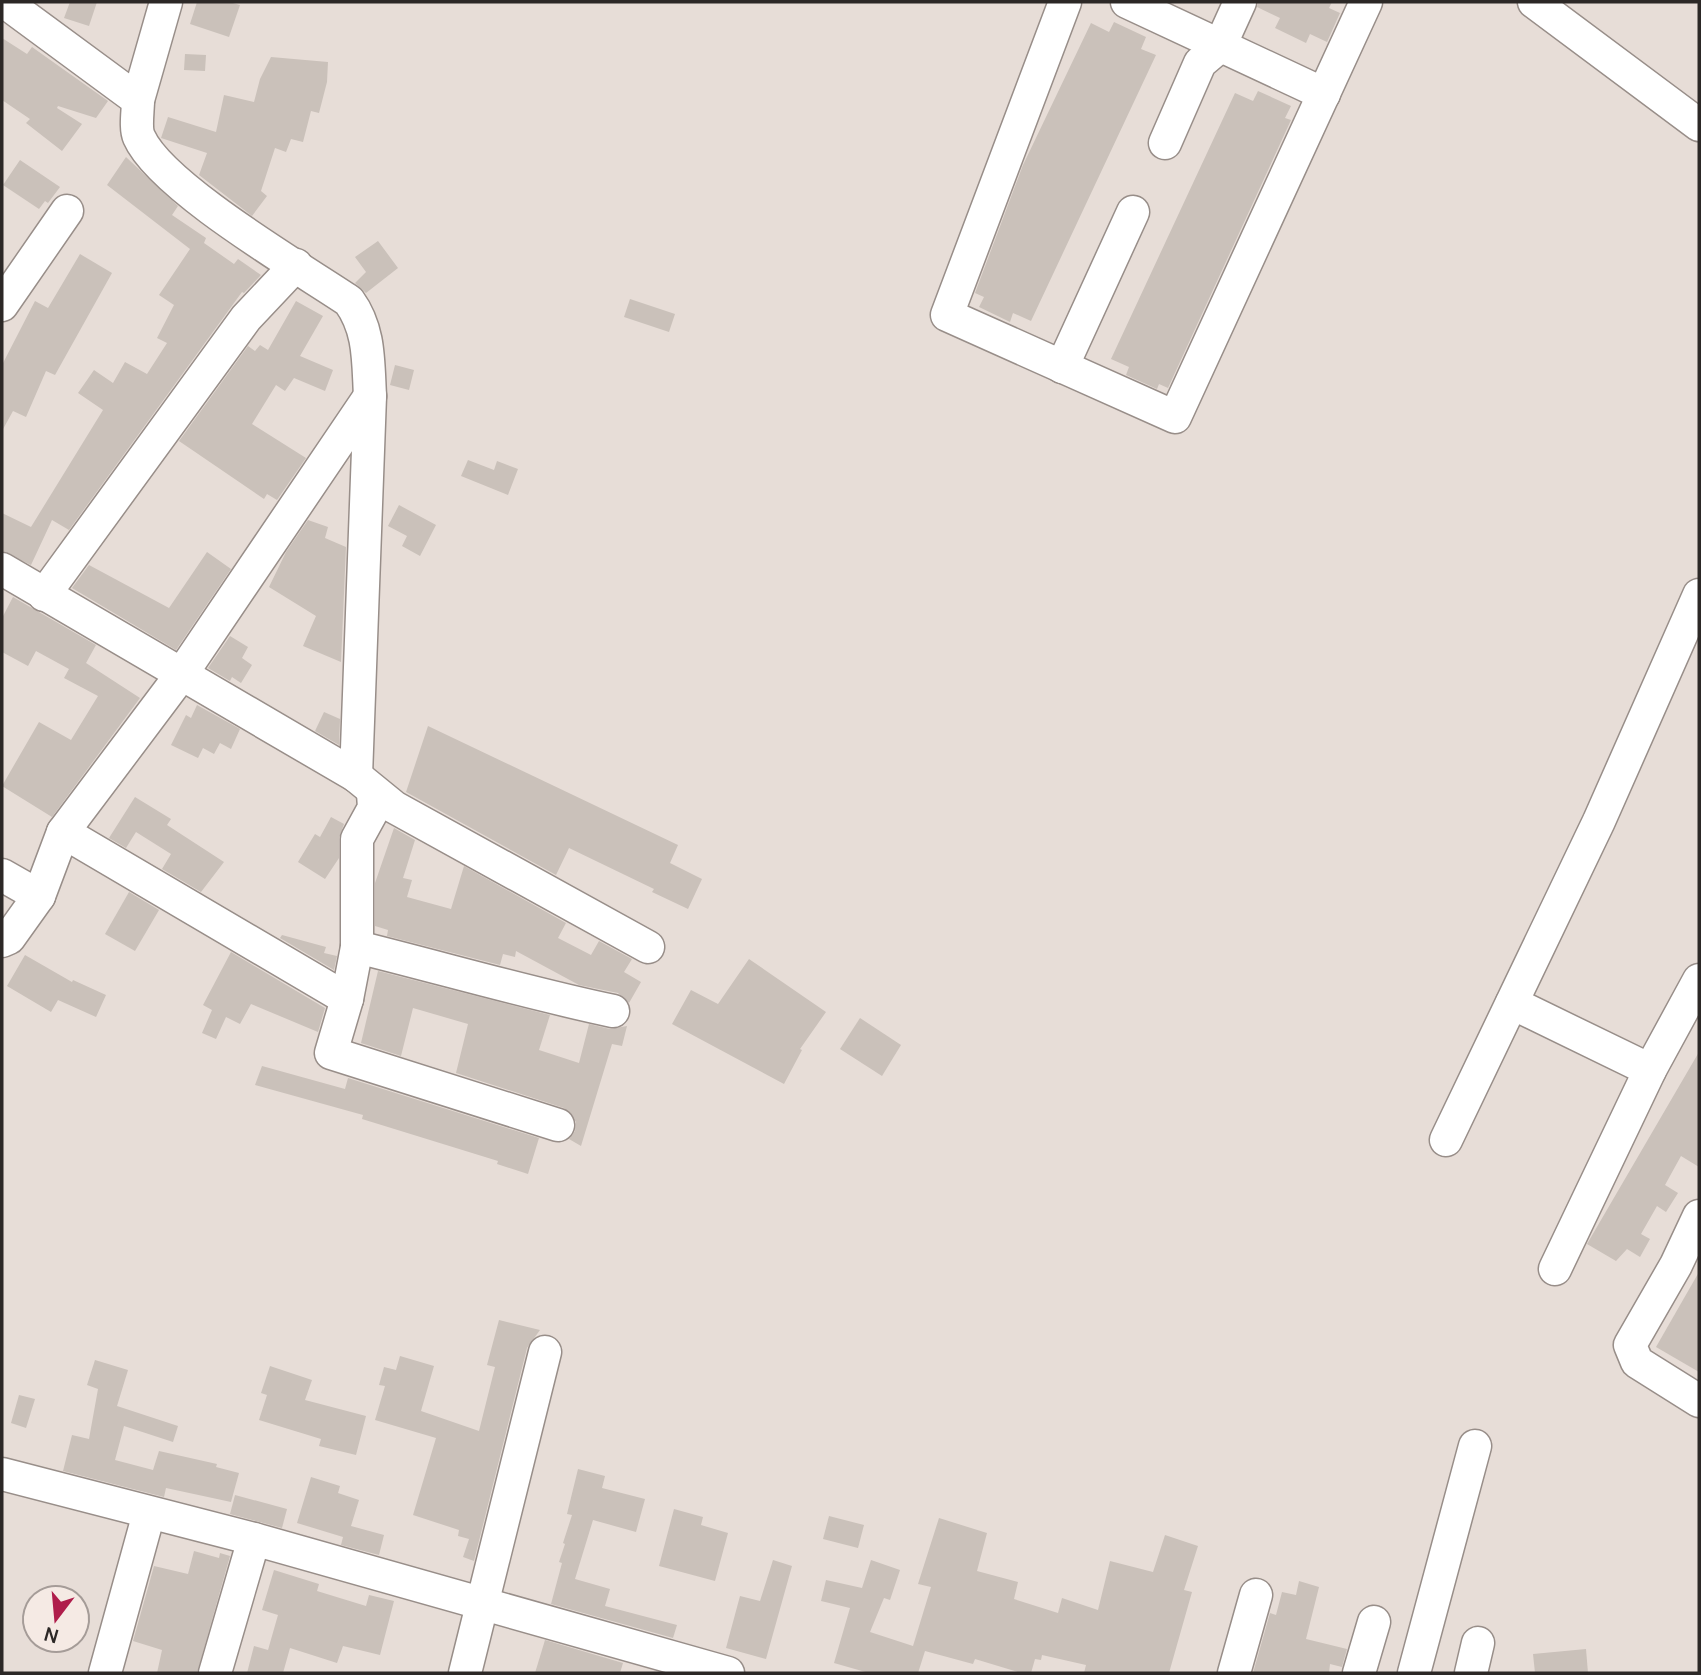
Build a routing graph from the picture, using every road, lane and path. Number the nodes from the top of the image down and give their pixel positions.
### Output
1 (5, 2) edge
2 (166, 2) edge
3 (1065, 2) edge
4 (1127, 2) edge
5 (1240, 2) edge
6 (1366, 2) edge
7 (1534, 2) edge
8 (1220, 46) junction
9 (1324, 94) junction
10 (138, 100) junction
11 (1699, 125) edge
12 (1165, 143) dead end
13 (67, 211) dead end
14 (1133, 212) dead end
15 (296, 265) junction
16 (2, 305) edge
17 (1062, 366) junction
18 (369, 396) junction
19 (2, 569) edge
20 (44, 595) junction
21 (1699, 595) edge
22 (181, 675) junction
23 (364, 785) junction
24 (63, 832) junction
25 (2, 875) edge
26 (39, 896) junction
27 (2, 941) edge
28 (357, 947) junction
29 (648, 947) dead end
30 (1697, 989) edge
31 (348, 999) junction
32 (1512, 1003) junction
33 (613, 1010) dead end
34 (1650, 1070) junction
35 (558, 1125) dead end
36 (1446, 1140) dead end
37 (1699, 1216) edge
38 (1555, 1269) dead end
39 (545, 1352) dead end
40 (1699, 1401) edge
41 (1475, 1446) dead end
42 (2, 1474) edge
43 (149, 1514) junction
44 (254, 1539) junction
45 (1256, 1595) dead end
46 (483, 1603) junction
47 (1374, 1622) dead end
48 (105, 1673) edge
49 (215, 1673) edge
50 (465, 1673) edge
51 (728, 1673) edge
52 (1234, 1673) edge
53 (1359, 1673) edge
54 (1414, 1673) edge

1 - 10 street
2 - 10 street
3 - 17 street
4 - 8 street
5 - 8 street
6 - 9 street
7 - 11 street
8 - 9 street
8 - 12 street
9 - 17 street
10 - 15 street
13 - 16 street
14 - 17 street
15 - 18 street
15 - 20 street
18 - 22 street
18 - 23 street
19 - 20 street
20 - 22 street
21 - 32 street
22 - 23 street
22 - 24 street
23 - 28 street
23 - 29 street
24 - 26 street
24 - 31 street
25 - 26 street
26 - 27 street
28 - 31 street
28 - 33 street
30 - 34 street
31 - 35 street
32 - 34 street
32 - 36 street
34 - 38 street
37 - 40 street
39 - 46 street
41 - 54 street
42 - 43 street
43 - 44 street
43 - 48 street
44 - 46 street
44 - 49 street
45 - 52 street
46 - 50 street
46 - 51 street
47 - 53 street

